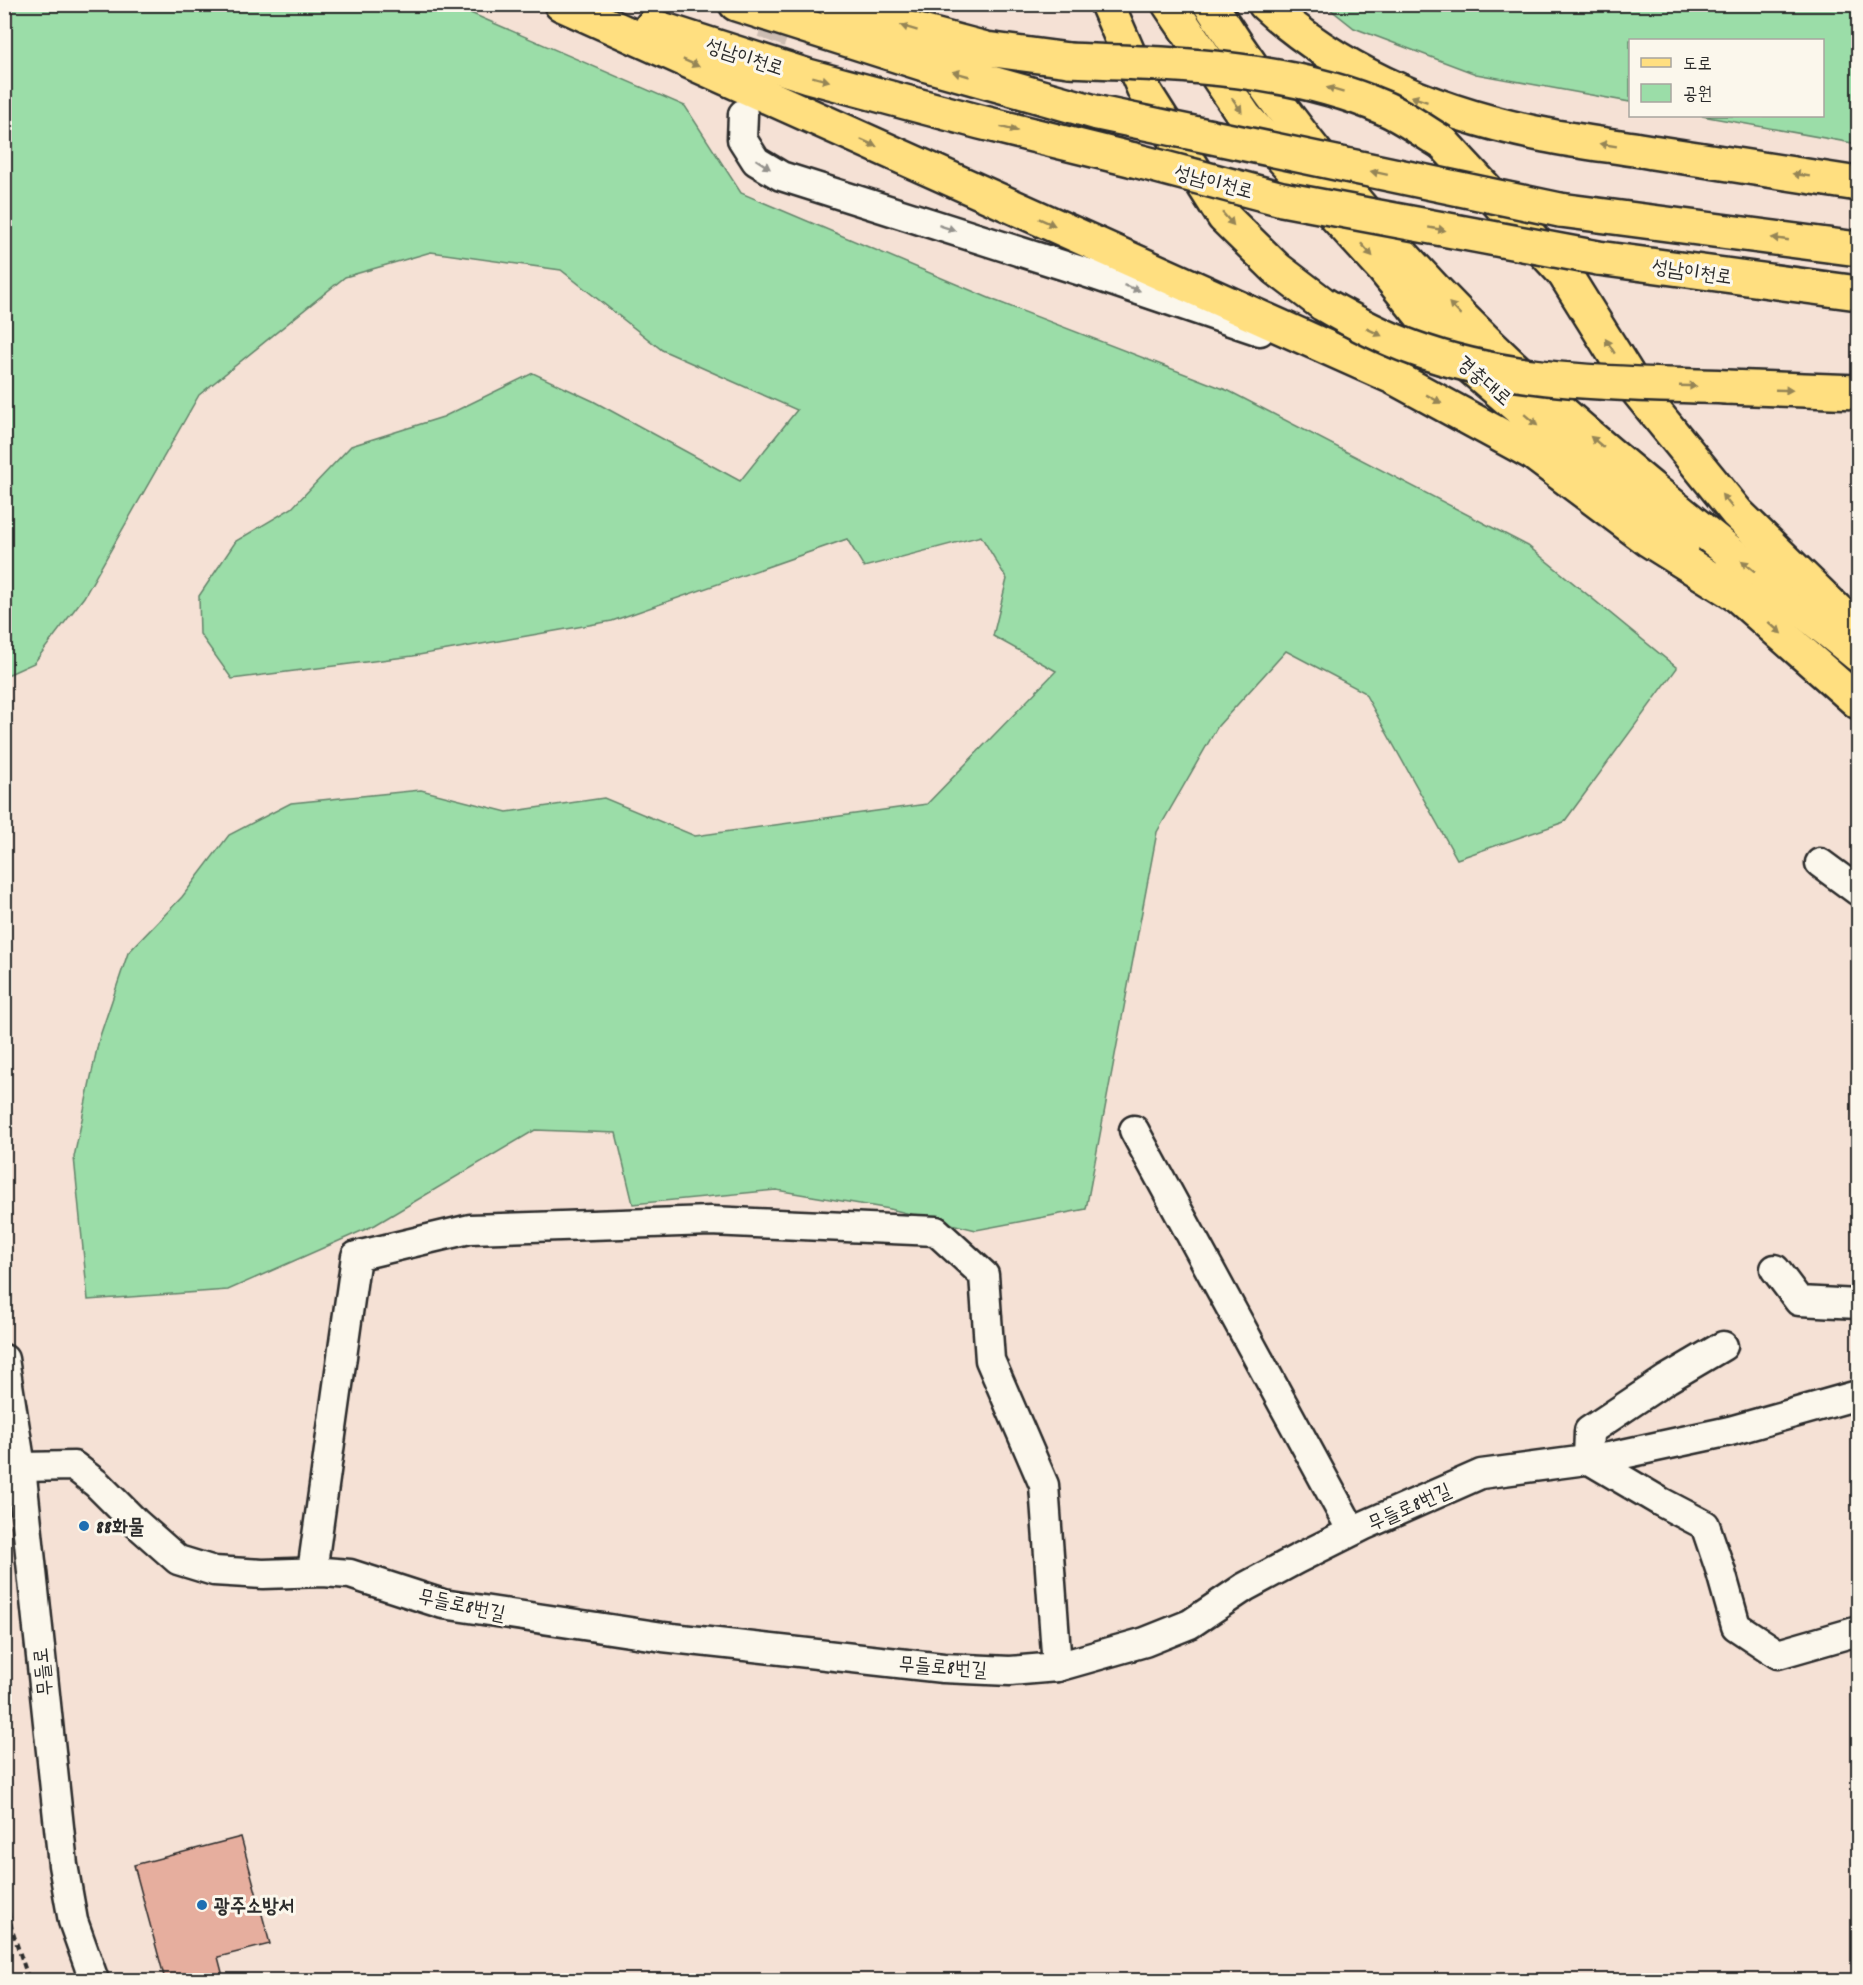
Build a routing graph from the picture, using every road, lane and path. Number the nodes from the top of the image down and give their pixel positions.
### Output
1 (561, 4) edge
2 (585, 4) edge
3 (736, 4) edge
4 (835, 4) edge
5 (1107, 4) edge
6 (1169, 4) edge
7 (1210, 4) edge
8 (1265, 4) edge
9 (743, 114) dead end
10 (1858, 184) edge
11 (1858, 249) edge
12 (1858, 293) edge
13 (1395, 378) junction
14 (1858, 392) edge
15 (1740, 597) junction
16 (1858, 631) edge
17 (1858, 655) edge
18 (1858, 702) edge
19 (1820, 863) dead end
20 (1858, 891) edge
21 (1134, 1130) dead end
22 (1775, 1269) dead end
23 (1858, 1304) edge
24 (1723, 1347) dead end
25 (4, 1359) edge
26 (1858, 1395) edge
27 (1588, 1459) junction
28 (21, 1467) junction
29 (1352, 1531) junction
30 (312, 1572) junction
31 (1858, 1631) edge
32 (1057, 1667) junction
33 (4, 1892) edge
34 (29, 1980) edge
35 (94, 1980) edge

1 -> 13 main road
2 -> 12 main road, 성남이천로, bridge
11 -> 3 main road, 성남이천로, bridge
16 -> 4 main road, bridge
5 -> 14 main road, bridge
6 -> 15 main road, 경충대로
17 -> 7 main road, 경충대로
10 -> 8 main road
9 -> 13 street
13 -> 15 main road
15 -> 18 main road, 경충대로
19 - 20 street
21 - 29 street
22 - 23 street
24 - 27 street
25 - 28 street, 무들로
26 - 27 street, 무들로8번길
27 - 29 street, 무들로8번길
27 - 31 street
28 - 30 street, 무들로8번길
28 - 35 street, 무들로
29 - 32 street, 무들로8번길
30 - 32 street, 무들로8번길
30 - 32 street
33 - 34 path

